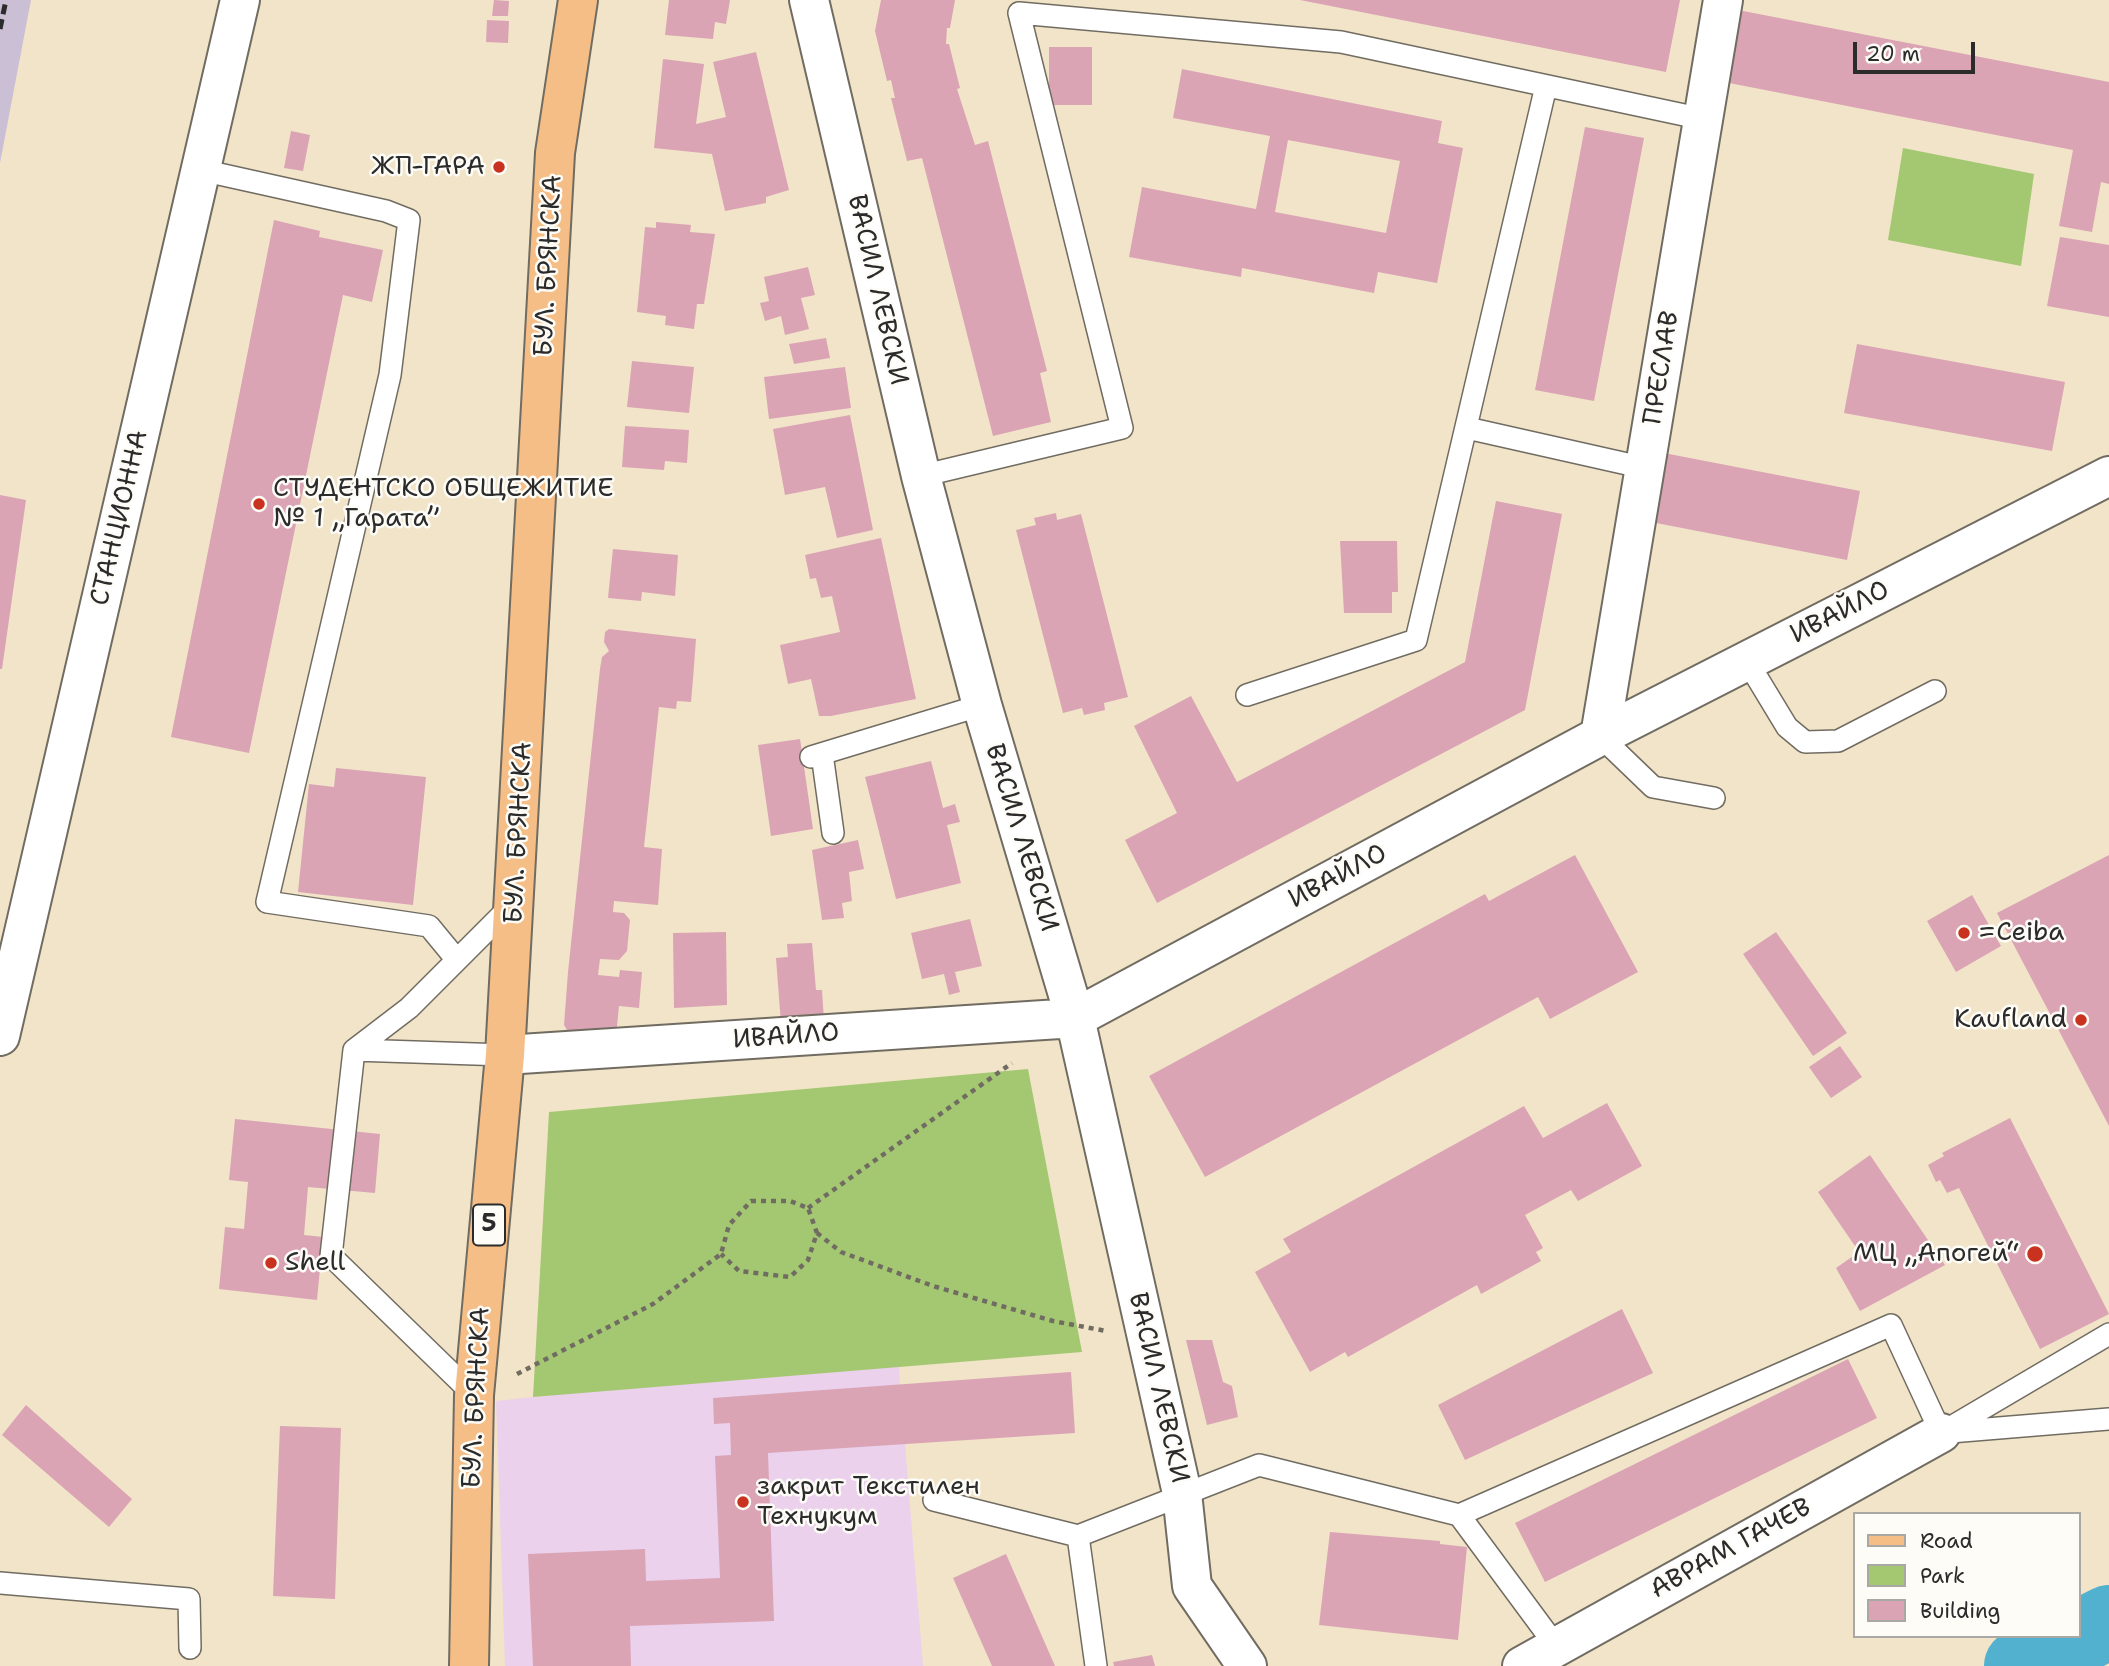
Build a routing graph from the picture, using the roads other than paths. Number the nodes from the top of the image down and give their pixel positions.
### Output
1 (240, 0) edge
2 (578, 0) edge
3 (808, 0) edge
4 (1723, 0) edge
5 (1546, 86) junction
6 (1703, 119) junction
7 (201, 170) junction
8 (1467, 428) junction
9 (1645, 468) junction
10 (921, 476) junction
11 (2109, 476) edge
12 (1747, 661) junction
13 (1935, 691) dead end
14 (1247, 695) dead end
15 (982, 705) junction
16 (1600, 736) junction
17 (1714, 798) dead end
18 (832, 833) dead end
19 (515, 902) junction
20 (457, 960) junction
21 (1075, 1018) junction
22 (0, 1036) edge
23 (354, 1050) junction
24 (505, 1055) junction
25 (2109, 1334) edge
26 (474, 1395) junction
27 (2109, 1419) edge
28 (1941, 1433) junction
29 (1182, 1493) junction
30 (934, 1500) dead end
31 (1459, 1515) junction
32 (1078, 1535) junction
33 (0, 1583) edge
34 (1556, 1646) junction
35 (190, 1648) dead end
36 (469, 1666) edge
37 (1096, 1666) edge
38 (1247, 1666) edge
39 (1522, 1666) edge

1 - 7 street, СТАНЦИОННА
2 - 19 main road, БУЛ. БРЯНСКА / 5
3 - 10 street, ВАСИЛ ЛЕВСКИ
4 - 6 street, ПРЕСЛАВ
5 - 6 lane
5 - 8 lane
5 - 10 lane
6 - 9 street, ПРЕСЛАВ
7 - 20 lane
7 - 22 street, СТАНЦИОННА
8 - 9 lane
8 - 14 lane
9 - 16 street, ПРЕСЛАВ
10 - 15 street, ВАСИЛ ЛЕВСКИ
11 - 12 street, ИВАЙЛО
12 - 13 lane
12 - 16 street, ИВАЙЛО
15 - 18 lane
15 - 21 street, ВАСИЛ ЛЕВСКИ
16 - 17 lane
16 - 21 street, ИВАЙЛО
19 - 20 lane
19 - 24 main road, БУЛ. БРЯНСКА / 5
20 - 23 lane
21 - 24 street, ИВАЙЛО
21 - 29 street, ВАСИЛ ЛЕВСКИ
23 - 24 lane
23 - 26 lane
24 - 26 main road, БУЛ. БРЯНСКА / 5
25 - 28 lane
26 - 36 main road, БУЛ. БРЯНСКА / 5
27 - 28 lane
28 - 31 lane
28 - 34 street, АВРАМ ГАЧЕВ
29 - 31 lane
29 - 32 lane
29 - 38 street, ВАСИЛ ЛЕВСКИ
30 - 32 lane
31 - 34 lane
32 - 37 lane
33 - 35 lane
34 - 39 street, АВРАМ ГАЧЕВ

